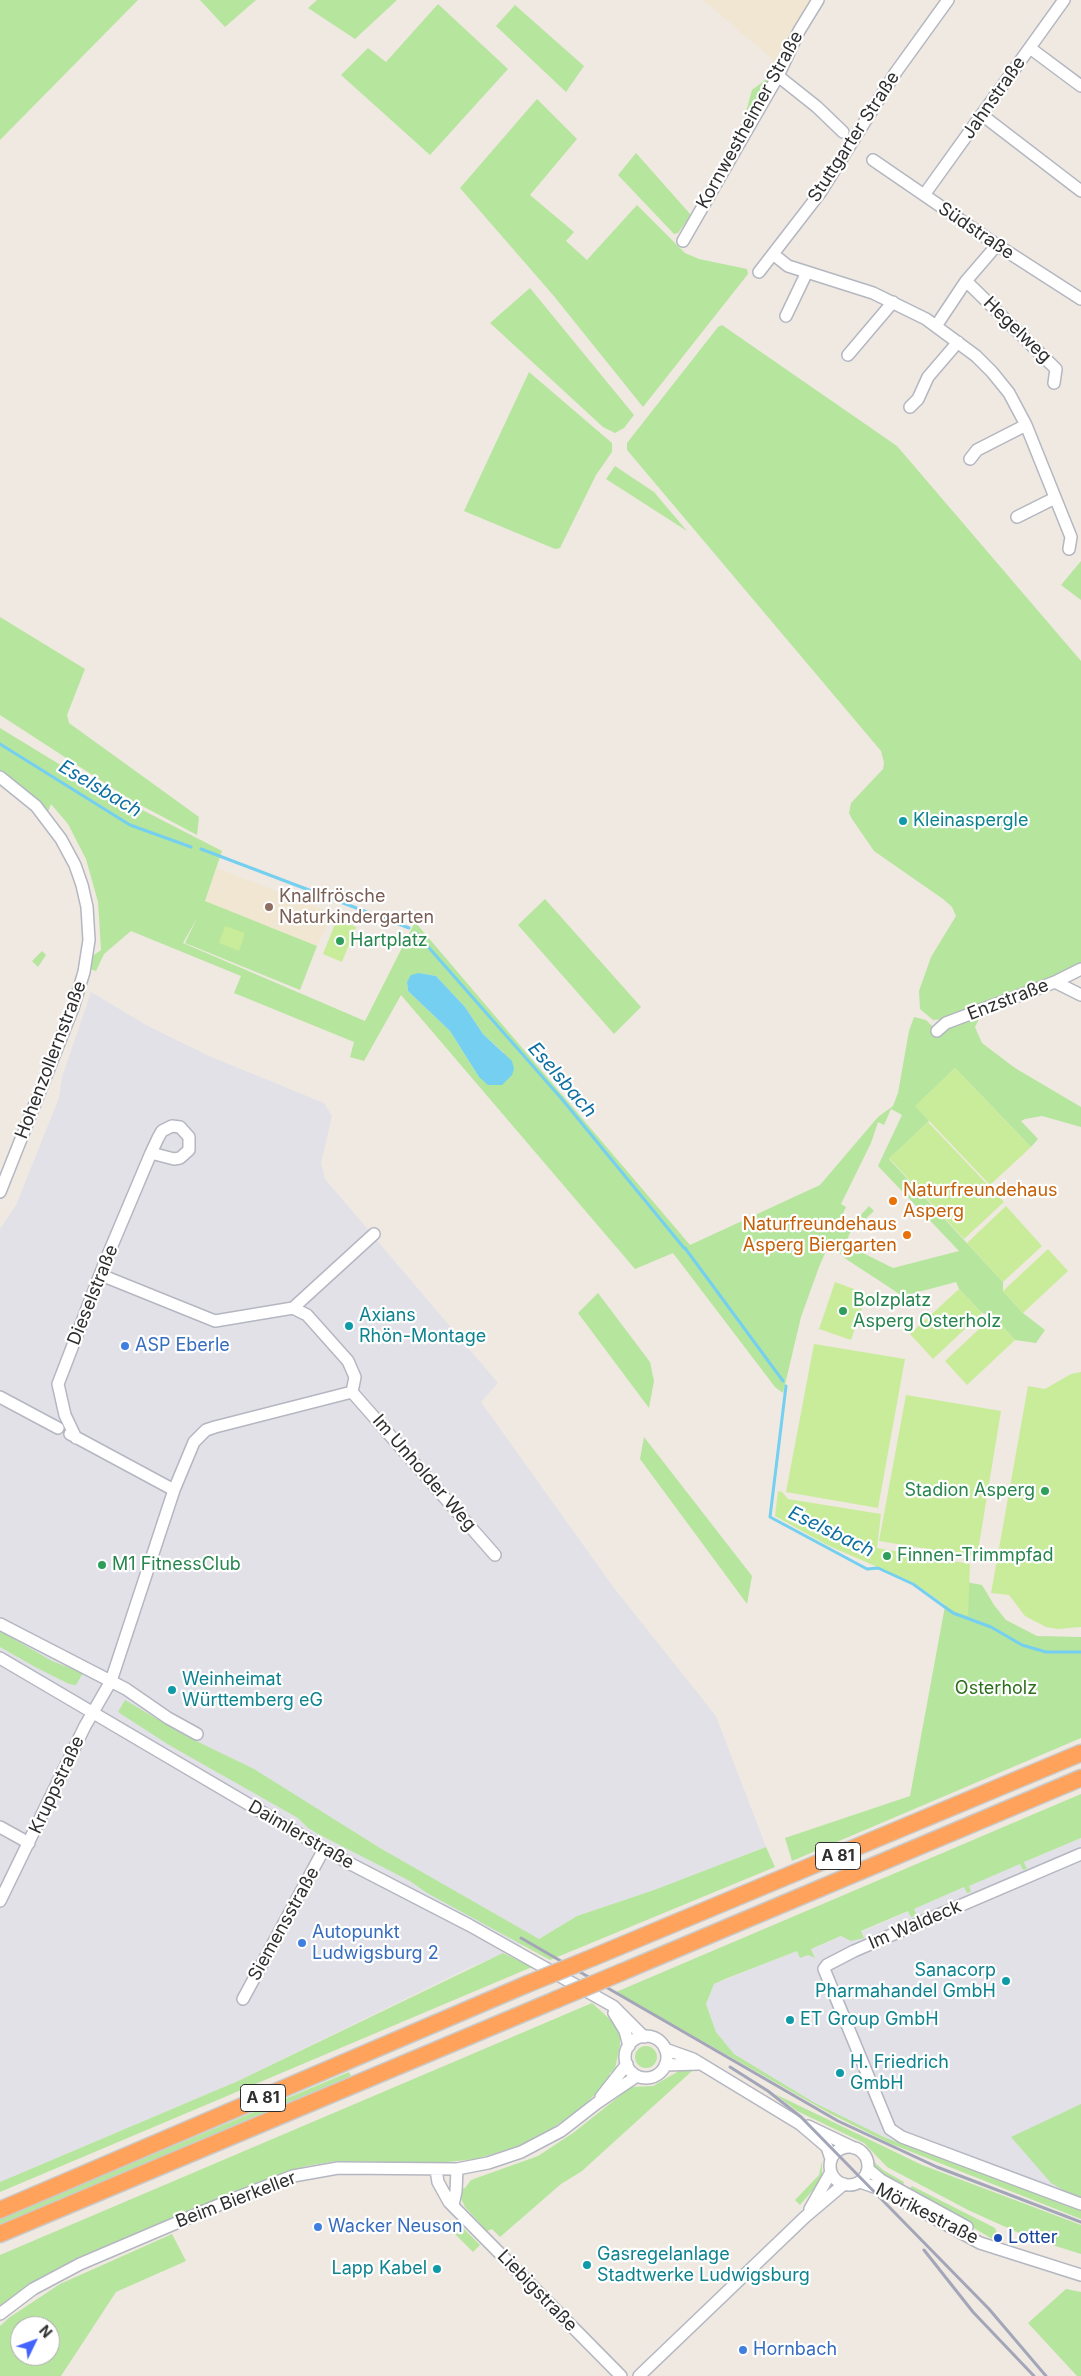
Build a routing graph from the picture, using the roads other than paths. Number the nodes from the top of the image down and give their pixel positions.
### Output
1 (818, 0) edge
2 (948, 0) edge
3 (1064, 0) edge
4 (1030, 48) junction
5 (778, 76) junction
6 (1081, 86) edge
7 (982, 116) junction
8 (843, 132) dead end
9 (873, 160) dead end
10 (1081, 191) edge
11 (924, 196) junction
12 (683, 241) dead end
13 (997, 245) junction
14 (773, 254) junction
15 (759, 272) dead end
16 (807, 272) junction
17 (966, 281) junction
18 (1081, 299) edge
19 (893, 302) junction
20 (786, 316) dead end
21 (936, 326) junction
22 (958, 342) junction
23 (848, 355) dead end
24 (1054, 383) dead end
25 (910, 407) dead end
26 (1026, 425) junction
27 (970, 459) dead end
28 (1055, 498) junction
29 (1017, 517) dead end
30 (1069, 549) dead end
31 (0, 777) edge
32 (1081, 969) edge
33 (1055, 982) junction
34 (1081, 995) edge
35 (937, 1031) dead end
36 (151, 1153) dead end
37 (0, 1192) edge
38 (374, 1234) dead end
39 (101, 1275) junction
40 (293, 1308) junction
41 (352, 1392) junction
42 (0, 1397) edge
43 (76, 1438) junction
44 (174, 1490) junction
45 (495, 1555) dead end
46 (0, 1624) edge
47 (0, 1658) edge
48 (110, 1680) junction
49 (95, 1712) junction
50 (197, 1734) dead end
51 (1081, 1753) edge
52 (1081, 1778) edge
53 (0, 1827) edge
54 (29, 1844) junction
55 (324, 1849) junction
56 (1081, 1854) edge
57 (0, 1901) edge
58 (243, 1999) dead end
59 (607, 2003) junction
60 (644, 2037) junction
61 (629, 2046) junction
62 (665, 2049) junction
63 (627, 2064) junction
64 (698, 2064) junction
65 (665, 2065) junction
66 (637, 2076) junction
67 (597, 2103) junction
68 (800, 2124) junction
69 (854, 2148) junction
70 (831, 2160) junction
71 (457, 2169) junction
72 (868, 2169) junction
73 (436, 2170) junction
74 (831, 2172) junction
75 (860, 2182) junction
76 (844, 2184) junction
77 (1081, 2204) edge
78 (453, 2206) junction
79 (0, 2210) edge
80 (805, 2217) junction
81 (0, 2234) edge
82 (995, 2247) junction
83 (1081, 2276) edge
84 (0, 2314) edge
85 (621, 2376) edge
86 (639, 2376) edge

1 - 5 street, Kornwestheimer Straße
2 - 14 street, Stuttgarter Straße
3 - 4 street, Jahnstraße
4 - 6 street
4 - 7 street, Jahnstraße
5 - 8 street
5 - 12 street, Kornwestheimer Straße
7 - 10 street
7 - 11 street, Jahnstraße
9 - 11 street, Südstraße
11 - 13 street, Südstraße
13 - 17 street, Hegelweg
13 - 18 street, Südstraße
14 - 15 street, Stuttgarter Straße
14 - 16 street
16 - 19 street
16 - 20 street
17 - 21 street, Hegelweg
17 - 24 street, Hegelweg
19 - 21 street
19 - 23 street
21 - 22 street
22 - 25 street
22 - 26 street
26 - 27 street
26 - 28 street
28 - 29 street
28 - 30 street
31 - 37 street, Hohenzollernstraße
32 - 33 street, Enzstraße
33 - 34 street
33 - 35 street, Enzstraße
36 - 39 street, Dieselstraße
38 - 40 street
39 - 40 street
39 - 43 street, Dieselstraße
40 - 41 street
41 - 44 street, Kruppstraße
41 - 45 street, Im Unholder Weg
42 - 43 street
43 - 44 street
44 - 48 street, Kruppstraße
46 - 48 street
47 - 49 street, Daimlerstraße
48 - 49 street, Kruppstraße
48 - 50 street
49 - 54 street, Kruppstraße
49 - 55 street, Daimlerstraße
51 - 79 highway, A 81, bridge
52 - 81 highway, A 81, bridge
53 - 54 street, Kruppstraße
54 - 57 street, Kruppstraße
55 - 58 street, Siemensstraße
55 - 59 street, Daimlerstraße
56 - 77 street, Im Waldeck
59 - 60 street, Daimlerstraße
59 - 61 street, Daimlerstraße
60 - 61 street
60 - 62 street
61 - 63 street
62 - 64 street, Mörikestraße
62 - 65 street
63 - 66 street
63 - 67 street, Beim Bierkeller
64 - 65 street
64 - 68 street, Mörikestraße
65 - 66 street
66 - 67 street, Beim Bierkeller
67 - 71 street, Beim Bierkeller
68 - 69 street, Mörikestraße
68 - 70 street, Mörikestraße
69 - 70 street
69 - 72 street, Mörikestraße
70 - 74 street
71 - 73 street, Beim Bierkeller
71 - 78 street
72 - 75 street, Mörikestraße
72 - 82 street, Mörikestraße
73 - 78 street, Liebigstraße
73 - 84 street, Beim Bierkeller
74 - 76 street
74 - 80 street
75 - 76 street, Mörikestraße
75 - 82 street, Mörikestraße
76 - 80 street
78 - 85 street, Liebigstraße
80 - 86 street
82 - 83 street, Mörikestraße

